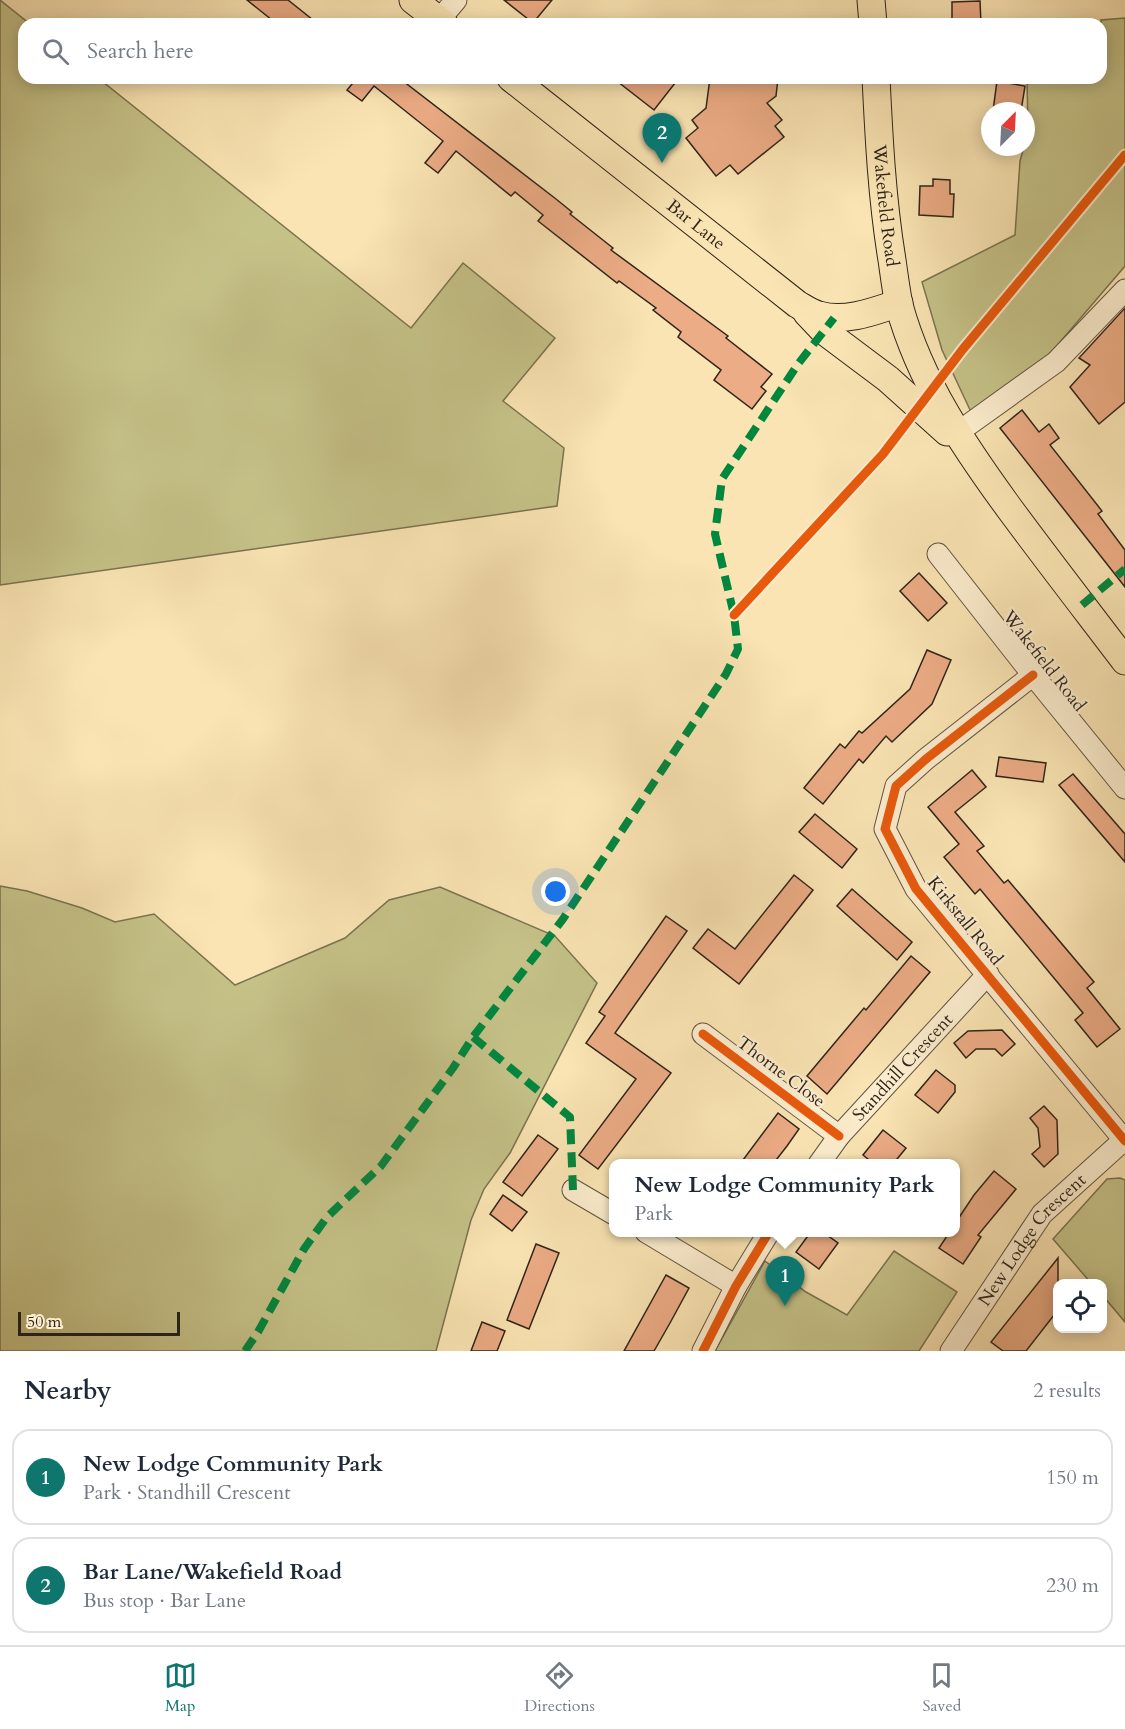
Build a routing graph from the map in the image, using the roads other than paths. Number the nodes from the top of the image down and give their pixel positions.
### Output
1 (413, 0) edge
2 (871, 0) edge
3 (446, 15) edge
4 (872, 18) edge
5 (519, 84) edge
6 (876, 84) edge
7 (1125, 290) edge
8 (899, 303) junction
9 (797, 304) junction
10 (962, 442) junction
11 (938, 554) dead end
12 (1125, 661) edge
13 (1033, 675) junction
14 (1125, 788) edge
15 (988, 975) junction
16 (703, 1034) dead end
17 (839, 1136) junction
18 (1125, 1140) edge
19 (823, 1159) edge
20 (573, 1190) dead end
21 (609, 1211) edge
22 (653, 1237) edge
23 (767, 1237) edge
24 (736, 1286) junction
25 (703, 1351) edge
26 (951, 1351) edge

1 - 3 main road
2 - 4 main road
5 - 9 main road, Bar Lane
6 - 8 main road, Wakefield Road
7 - 10 street
8 - 9 main road, Bar Lane
8 - 10 main road, Wakefield Road
9 - 10 main road
10 - 12 main road, Wakefield Road
11 - 13 street, Wakefield Road
13 - 14 street, Wakefield Road
13 - 15 street, Kirkstall Road
15 - 17 street, Standhill Crescent
15 - 18 street, Kirkstall Road
16 - 17 street, Thorne Close
17 - 19 street, Standhill Crescent
18 - 26 street, New Lodge Crescent
20 - 21 street
22 - 24 street
23 - 24 street
24 - 25 street

